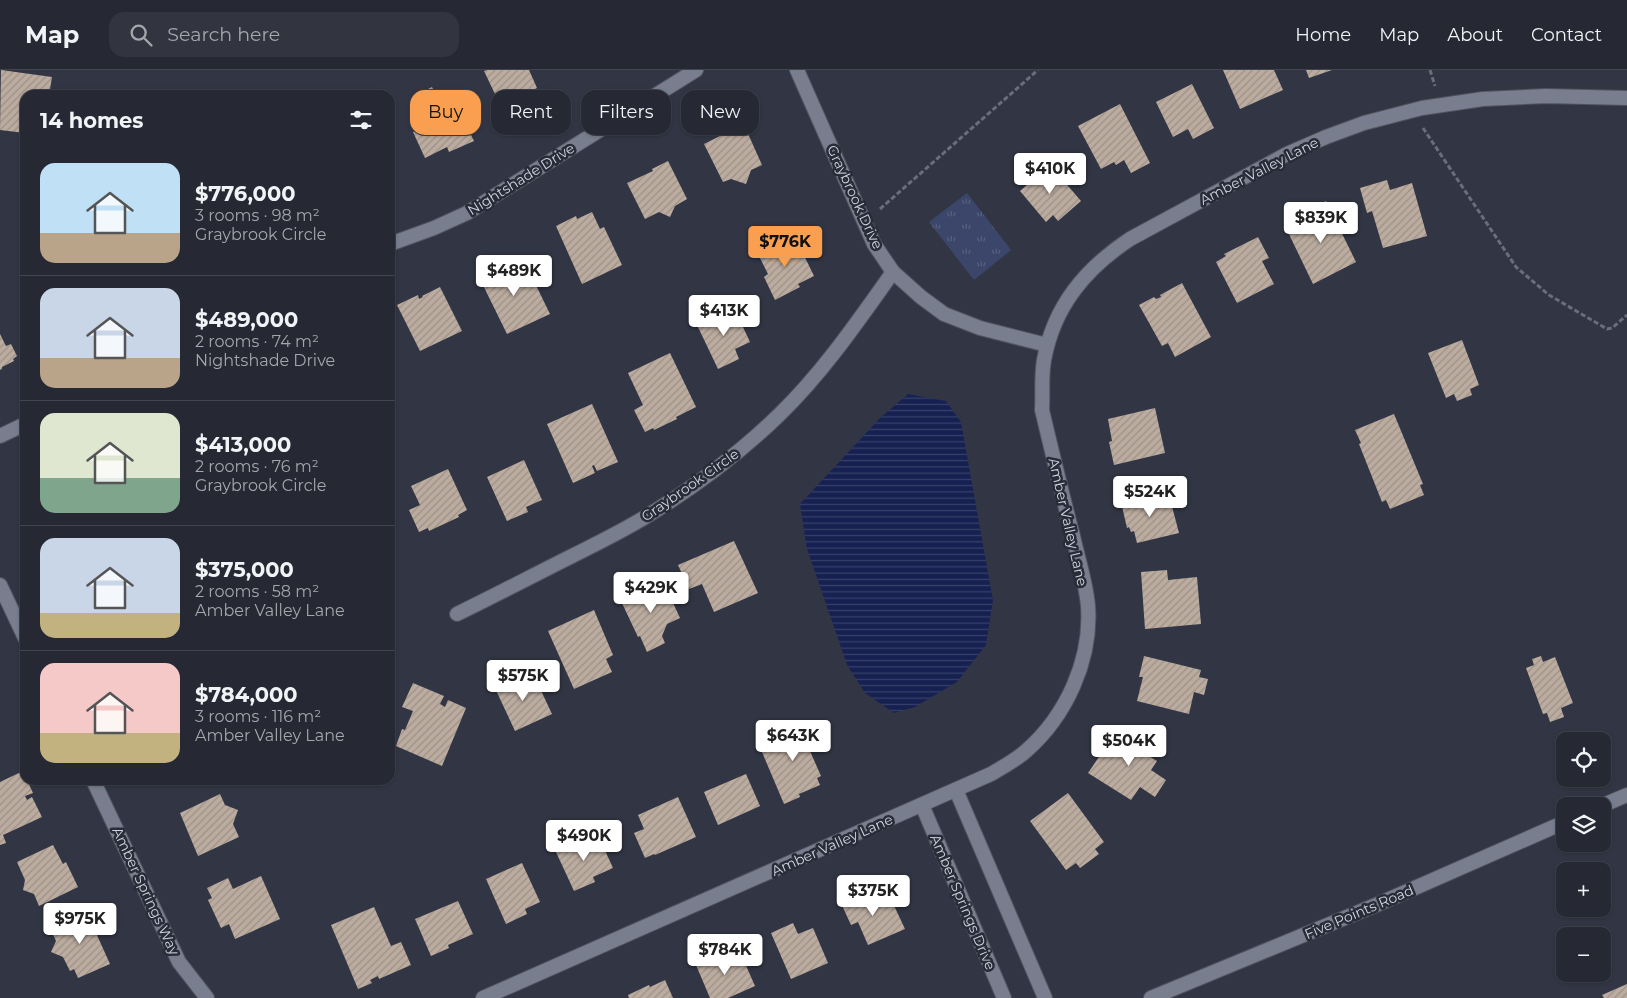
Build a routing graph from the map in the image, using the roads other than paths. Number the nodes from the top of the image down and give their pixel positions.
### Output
1 (696, 70) edge
2 (797, 70) edge
3 (1627, 98) edge
4 (395, 242) edge
5 (893, 272) junction
6 (1047, 345) junction
7 (20, 426) edge
8 (0, 436) edge
9 (0, 585) edge
10 (458, 614) dead end
11 (20, 627) edge
12 (95, 785) edge
13 (956, 790) junction
14 (1627, 795) edge
15 (1611, 802) edge
16 (922, 805) junction
17 (1556, 826) edge
18 (206, 998) edge
19 (483, 998) edge
20 (1004, 998) edge
21 (1045, 998) edge
22 (1151, 998) edge

1 - 4 street, Nightshade Drive
2 - 5 street, Graybrook Drive
3 - 6 street, Amber Valley Lane
5 - 6 street, Graybrook Drive
5 - 10 street, Graybrook Circle
6 - 13 street, Amber Valley Lane
7 - 8 street
9 - 11 street
12 - 18 street, Amber Springs Way
13 - 16 street, Amber Valley Lane
13 - 21 street
14 - 15 street
16 - 19 street, Amber Valley Lane
16 - 20 street, Amber Springs Drive
17 - 22 street, Five Points Road

